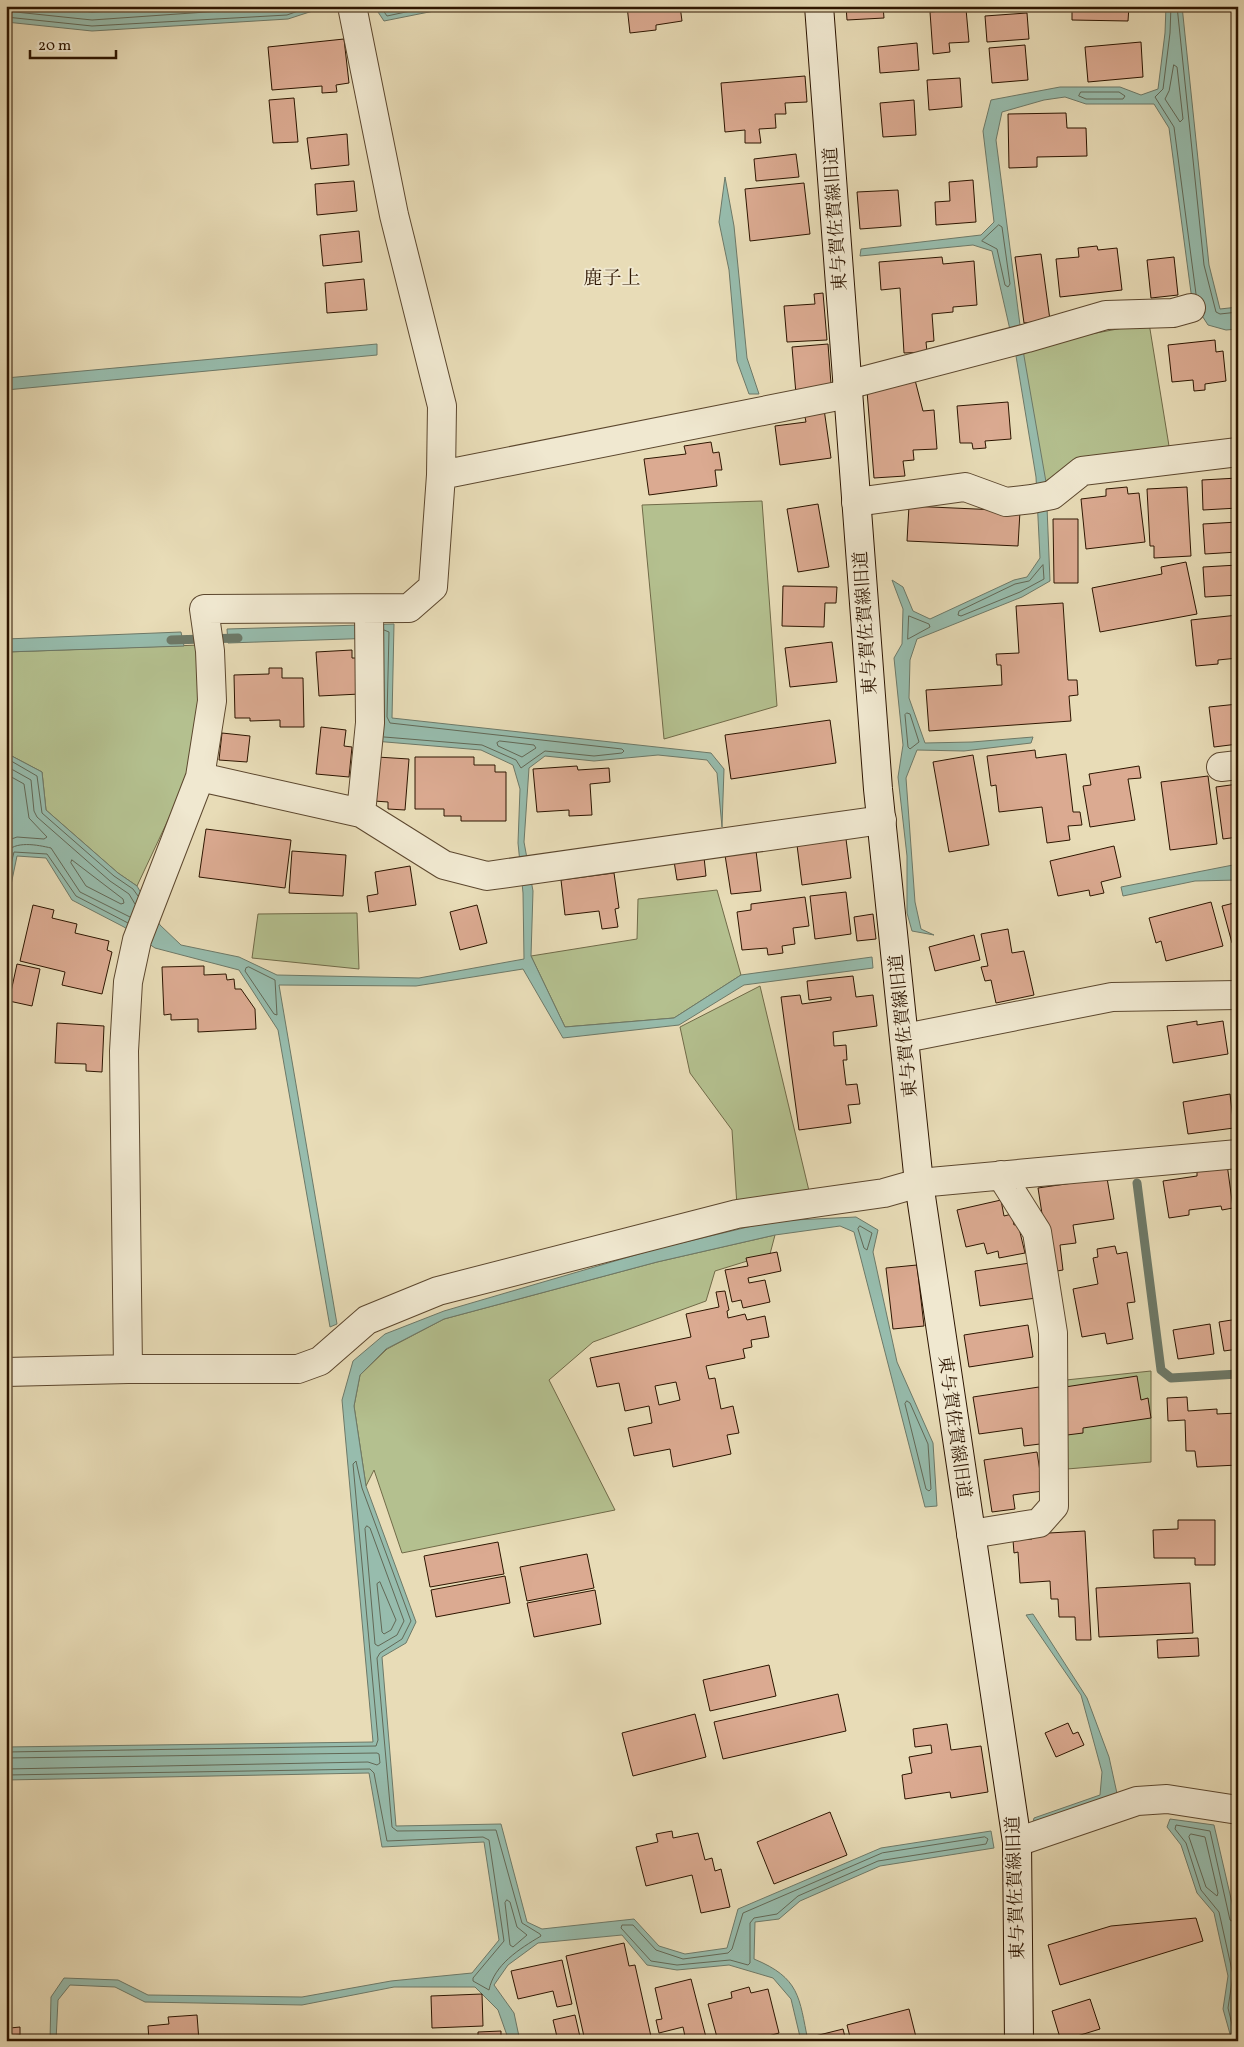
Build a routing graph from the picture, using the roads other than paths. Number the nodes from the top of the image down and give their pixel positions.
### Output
1 (819, 6) edge
2 (352, 7) edge
3 (1191, 308) dead end
4 (848, 389) junction
5 (1238, 452) edge
6 (441, 474) junction
7 (856, 502) junction
8 (369, 624) junction
9 (200, 777) junction
10 (361, 813) junction
11 (882, 820) junction
12 (1238, 995) edge
13 (905, 1038) junction
14 (1238, 1154) edge
15 (1001, 1175) junction
16 (919, 1183) junction
17 (128, 1369) junction
18 (6, 1372) edge
19 (971, 1534) junction
20 (1238, 1810) edge
21 (1017, 1842) junction
22 (1019, 2041) edge

1 - 4 street, 東与賀佐賀線旧道
2 - 6 street
3 - 4 street
4 - 6 street
4 - 7 street, 東与賀佐賀線旧道
5 - 7 street
6 - 8 street
7 - 11 street, 東与賀佐賀線旧道
8 - 9 street
8 - 10 street
9 - 10 street
9 - 17 street
10 - 11 street
11 - 13 street, 東与賀佐賀線旧道
12 - 13 street
13 - 16 street, 東与賀佐賀線旧道
14 - 15 street
15 - 16 street
15 - 19 street
16 - 17 street
16 - 19 street, 東与賀佐賀線旧道
17 - 18 street
19 - 21 street, 東与賀佐賀線旧道
20 - 21 street
21 - 22 street, 東与賀佐賀線旧道

